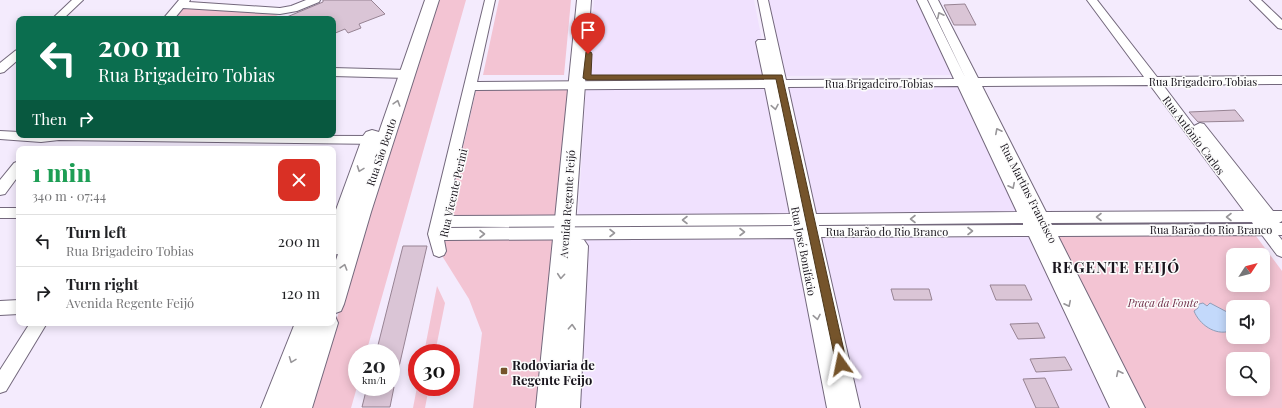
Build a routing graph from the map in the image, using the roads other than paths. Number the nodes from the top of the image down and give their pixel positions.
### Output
1 (78, 0) edge
2 (315, 0) edge
3 (420, 0) edge
4 (432, 0) edge
5 (490, 0) edge
6 (497, 0) edge
7 (754, 0) edge
8 (763, 0) edge
9 (922, 0) edge
10 (933, 0) edge
11 (1092, 0) edge
12 (1102, 0) edge
13 (1255, 0) edge
14 (1265, 0) edge
15 (183, 2) edge
16 (587, 7) edge
17 (60, 16) edge
18 (171, 16) edge
19 (1282, 16) edge
20 (1282, 26) edge
21 (946, 38) junction
22 (16, 55) edge
23 (0, 70) edge
24 (336, 72) edge
25 (400, 73) junction
26 (1282, 73) edge
27 (1156, 78) junction
28 (966, 79) junction
29 (775, 80) junction
30 (1282, 80) edge
31 (581, 81) junction
32 (474, 82) junction
33 (0, 135) edge
34 (16, 136) edge
35 (41, 138) edge
36 (251, 138) edge
37 (378, 140) junction
38 (34, 146) edge
39 (16, 170) edge
40 (0, 190) edge
41 (346, 211) edge
42 (0, 213) edge
43 (16, 213) edge
44 (1037, 224) junction
45 (1274, 224) edge
46 (805, 225) junction
47 (571, 227) junction
48 (441, 228) joint
49 (336, 239) edge
50 (1282, 251) edge
51 (336, 283) edge
52 (0, 308) edge
53 (16, 308) edge
54 (37, 326) edge
55 (305, 326) edge
56 (326, 326) edge
57 (562, 359) junction
58 (0, 385) edge
59 (274, 408) edge
60 (298, 408) edge
61 (549, 408) edge
62 (567, 408) edge
63 (836, 408) edge
64 (851, 408) edge
65 (1119, 408) edge
66 (1136, 408) edge

1 - 17 street
2 - 15 street
3 - 25 street, Rua São Bento
4 - 25 street, Rua São Bento
5 - 32 street, Rua Vicente Perini
6 - 32 street, Rua Vicente Perini
7 - 29 street, Rua José Bonifácio
8 - 29 street, Rua José Bonifácio
9 - 21 street, Rua Martins Francisco
21 -> 10 street, Rua Martins Francisco
11 - 27 street, Rua Antônio Carlos
12 - 27 street, Rua Antônio Carlos
13 - 20 street
14 - 19 street
15 - 18 street
16 - 31 street, Avenida Regente Feijó
21 - 28 street, Rua Martins Francisco
22 - 23 street
24 - 25 street
25 - 37 street, Rua São Bento
26 - 27 street, Rua Brigadeiro Tobias
27 - 28 street, Rua Brigadeiro Tobias
27 - 30 street, Rua Brigadeiro Tobias
27 - 45 street, Rua Antônio Carlos
28 - 29 street, Rua Brigadeiro Tobias
28 - 44 street, Rua Martins Francisco
29 - 31 street, Rua Brigadeiro Tobias
29 - 46 street, Rua José Bonifácio
31 - 32 street, Rua Brigadeiro Tobias
31 - 47 street, Avenida Regente Feijó
32 - 48 street, Rua Vicente Perini
33 - 34 street
35 - 38 street
36 - 37 street
37 - 41 street, Rua São Bento
39 - 40 street
41 - 49 street, Rua São Bento
51 -> 41 street, Rua São Bento
42 - 43 street
44 - 45 street, Rua Barão do Rio Branco
44 - 46 street, Rua Barão do Rio Branco
44 -> 65 street, Rua Martins Francisco
66 -> 44 street, Rua Martins Francisco
45 - 50 street, Rua Antônio Carlos
46 - 47 street, Rua Barão do Rio Branco
46 -> 63 street, Rua José Bonifácio
46 - 64 street, Rua José Bonifácio
47 - 48 street, Rua Barão do Rio Branco
47 - 57 street, Avenida Regente Feijó
52 - 53 street
54 - 58 street
55 -> 59 street
56 - 60 street
57 - 61 street, Avenida Regente Feijó
57 - 62 street, Avenida Regente Feijó

